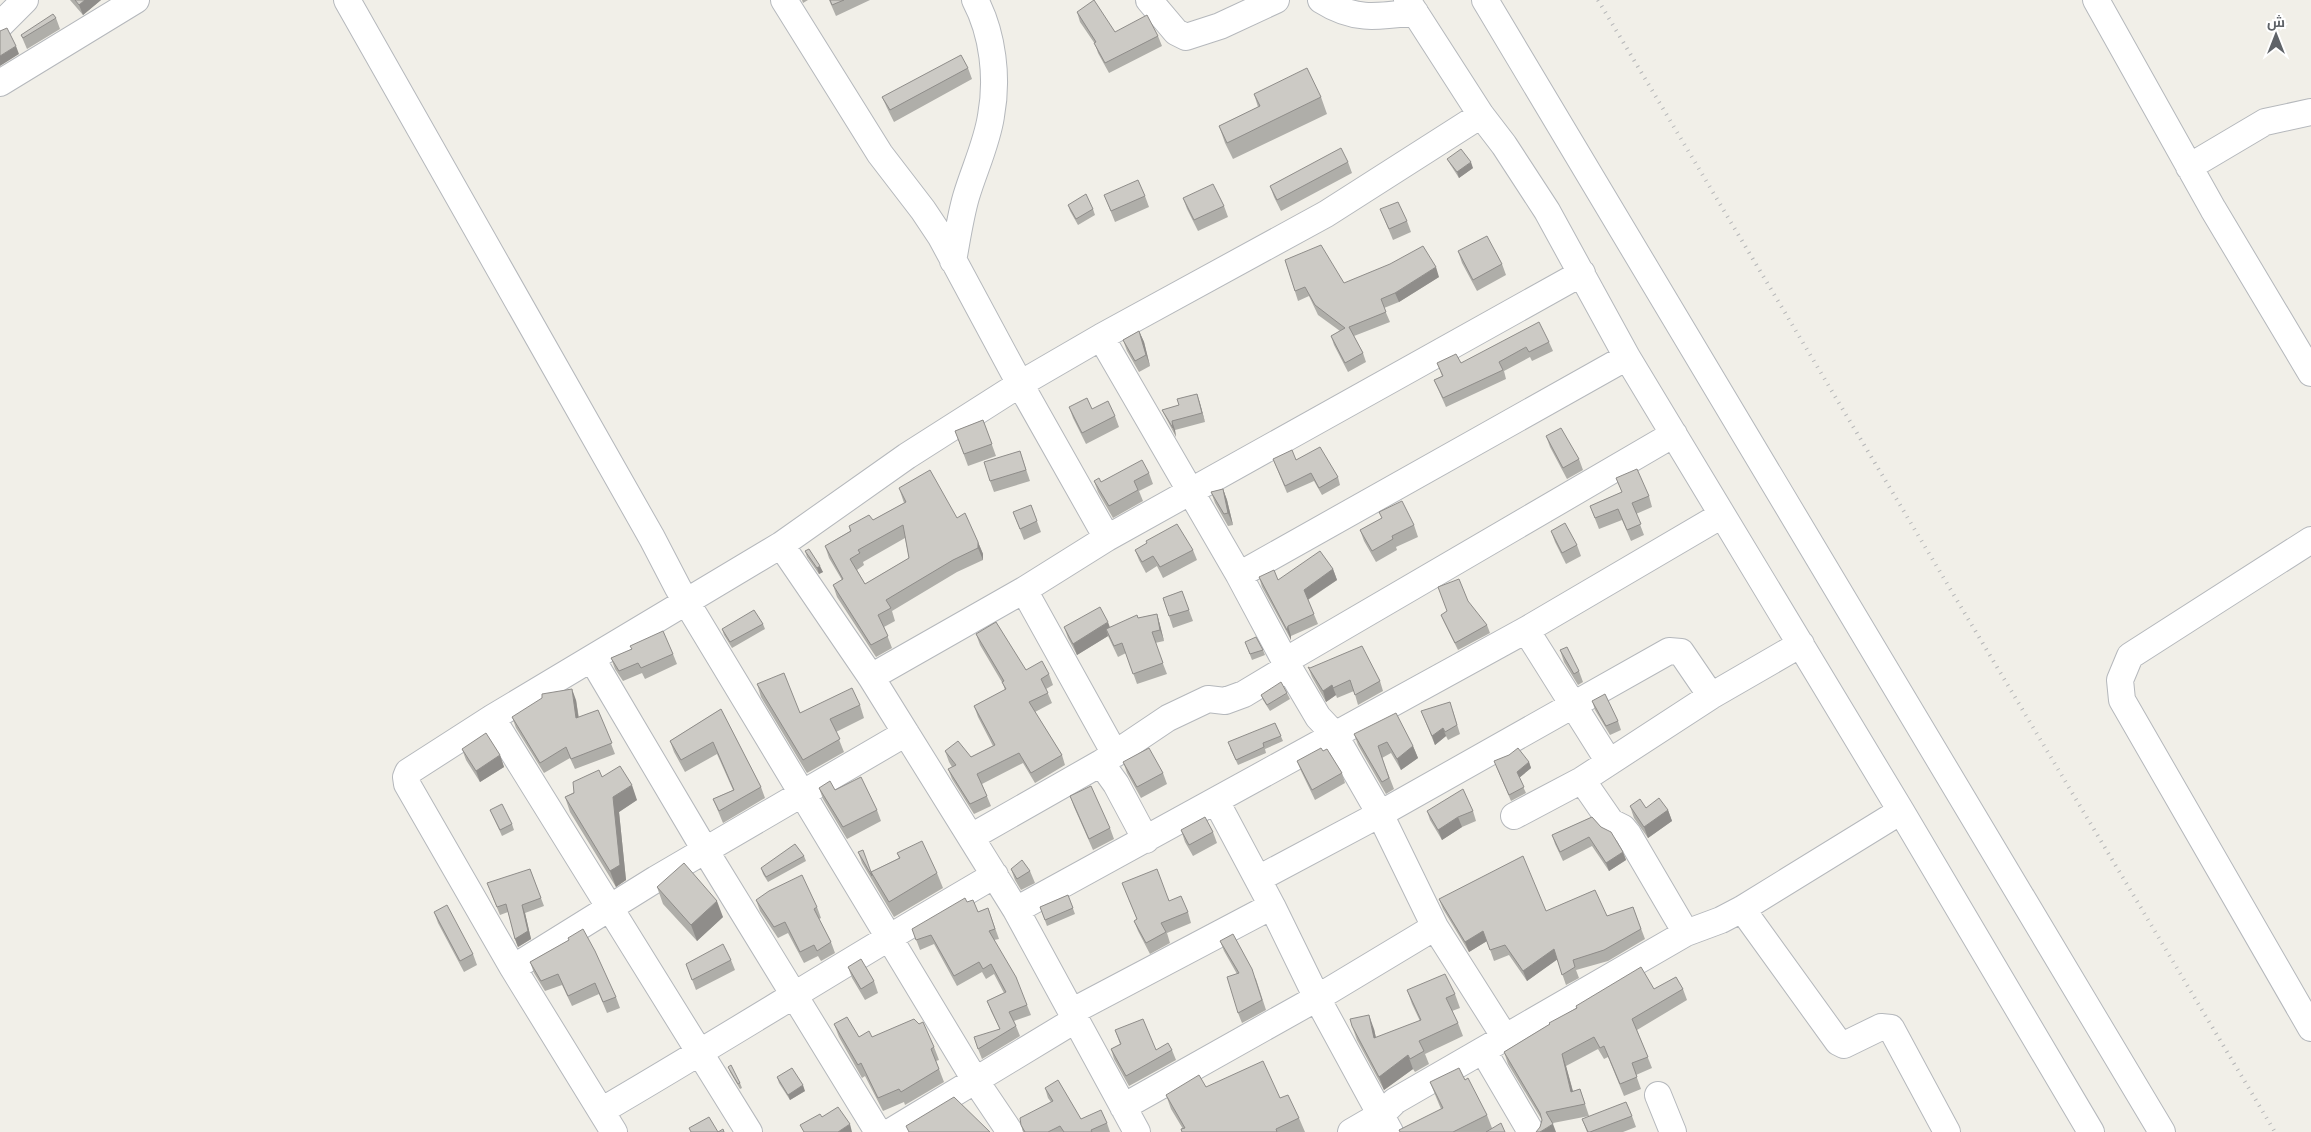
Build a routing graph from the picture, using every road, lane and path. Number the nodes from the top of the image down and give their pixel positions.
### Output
1 (25, 0) edge
2 (347, 0) edge
3 (784, 0) edge
4 (975, 0) edge
5 (1149, 0) edge
6 (1276, 0) edge
7 (1321, 0) edge
8 (1485, 0) edge
9 (2096, 0) edge
10 (118, 4) edge
11 (1411, 6) edge
12 (0, 26) edge
13 (0, 83) edge
14 (2311, 112) edge
15 (1481, 115) junction
16 (2189, 167) junction
17 (953, 261) junction
18 (1582, 273) junction
19 (1102, 337) junction
20 (1626, 357) junction
21 (2311, 373) edge
22 (1020, 384) junction
23 (1674, 434) junction
24 (1191, 491) junction
25 (1722, 515) junction
26 (1107, 538) junction
27 (2311, 540) edge
28 (781, 545) junction
29 (1239, 575) junction
30 (1024, 590) junction
31 (687, 603) junction
32 (1526, 630) junction
33 (1801, 644) junction
34 (592, 659) junction
35 (1287, 664) junction
36 (871, 678) junction
37 (1711, 696) junction
38 (1574, 704) junction
39 (492, 718) junction
40 (906, 733) junction
41 (1334, 734) junction
42 (1108, 758) junction
43 (1609, 762) junction
44 (1582, 780) junction
45 (801, 793) junction
46 (1216, 801) junction
47 (1901, 811) junction
48 (1380, 814) junction
49 (1514, 816) dead end
50 (971, 837) junction
51 (1146, 840) junction
52 (705, 850) junction
53 (995, 876) junction
54 (1258, 878) junction
55 (1272, 906) junction
56 (611, 908) junction
57 (1742, 908) junction
58 (1016, 910) junction
59 (1435, 927) junction
60 (1686, 933) junction
61 (888, 937) junction
62 (513, 968) junction
63 (793, 994) junction
64 (1317, 998) junction
65 (1073, 1016) junction
66 (2311, 1028) edge
67 (1494, 1045) junction
68 (700, 1053) junction
69 (975, 1080) junction
70 (1658, 1095) dead end
71 (1123, 1106) junction
72 (607, 1122) edge
73 (1386, 1123) edge
74 (748, 1132) edge
75 (878, 1132) edge
76 (890, 1132) edge
77 (1010, 1132) edge
78 (1137, 1132) edge
79 (1351, 1132) edge
80 (1531, 1132) edge
81 (1673, 1132) edge
82 (1946, 1132) edge
83 (2091, 1132) edge
84 (2162, 1132) edge

1 - 12 street
2 - 31 street
3 - 17 street
4 - 17 street
5 - 6 street
7 - 11 street
8 - 84 street
9 - 16 street
10 - 13 street
11 - 15 street
14 - 16 street
15 - 18 street
15 - 19 street
16 - 21 street
17 - 22 street
18 - 20 street
18 - 24 street
19 - 22 street
19 - 24 street
20 - 23 street
20 - 29 street
22 - 26 street
22 - 28 street
23 - 25 street
23 - 35 street
24 - 26 street
24 - 29 street
25 - 32 street
25 - 33 street
26 - 30 street
27 - 66 street
28 - 31 street
28 - 36 street
29 - 35 street
30 - 36 street
30 - 42 street
31 - 34 street
31 - 45 street
32 - 38 street
32 - 41 street
33 - 37 street
33 - 47 street
34 - 39 street
34 - 52 street
35 - 41 street
35 - 42 street
36 - 40 street
37 - 38 street
37 - 43 street
38 - 43 street
38 - 48 street
39 - 56 street
39 - 62 street
40 - 45 street
40 - 50 street
41 - 46 street
41 - 48 street
42 - 50 street
42 - 51 street
43 - 44 street
44 - 49 street
44 - 60 street
45 - 52 street
45 - 61 street
46 - 51 street
46 - 54 street
47 - 57 street
47 - 83 street
48 - 54 street
48 - 59 street
50 - 53 street
51 - 58 street
52 - 56 street
52 - 63 street
53 - 58 street
53 - 61 street
54 - 55 street
55 - 64 street
55 - 65 street
56 - 62 street
56 - 68 street
57 - 60 street
57 - 82 street
58 - 65 street
59 - 64 street
59 - 67 street
60 - 67 street
61 - 63 street
61 - 69 street
62 - 72 street
63 - 68 street
63 - 75 street
64 - 71 street
64 - 73 street
65 - 69 street
65 - 71 street
67 - 73 street
67 - 80 street
68 - 72 street
68 - 74 street
69 - 76 street
69 - 77 street
70 - 81 street
71 - 78 street
73 - 79 street

